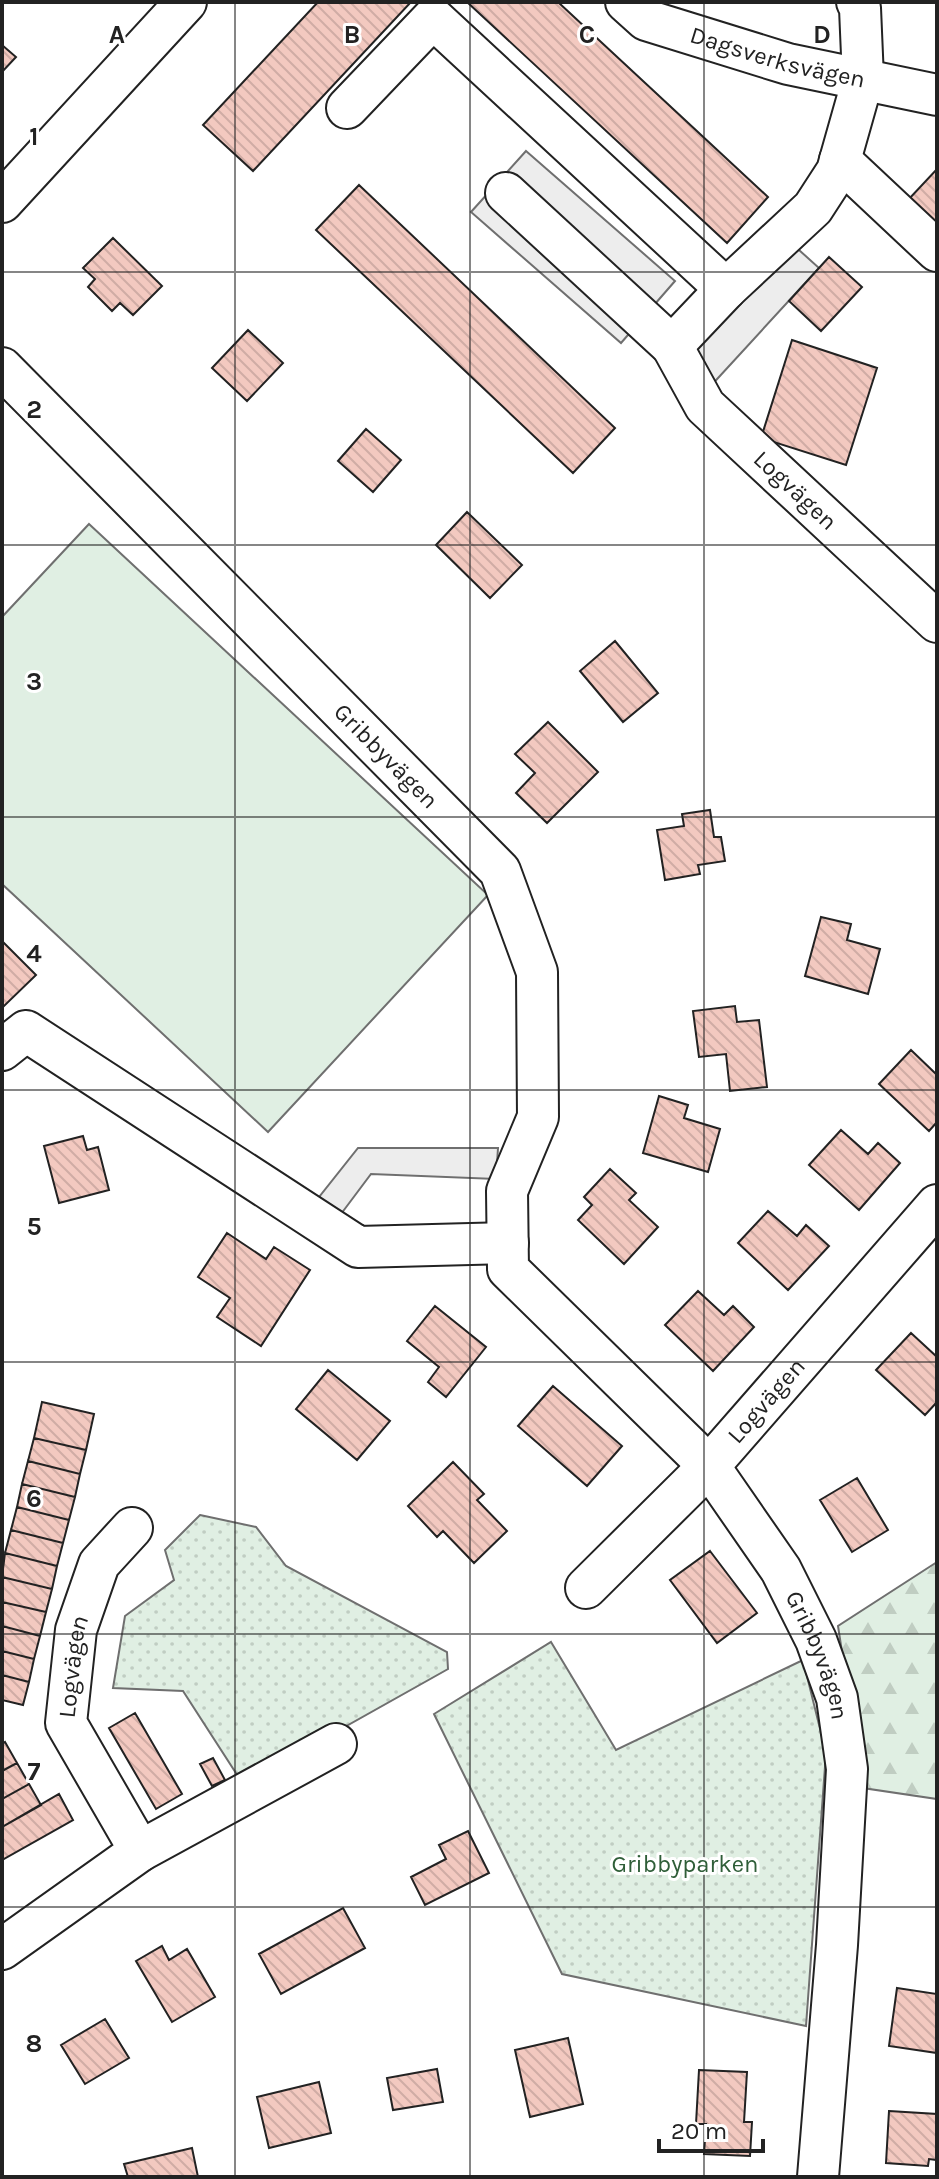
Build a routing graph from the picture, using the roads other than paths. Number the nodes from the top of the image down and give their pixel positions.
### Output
1 (186, 2) edge
2 (626, 2) edge
3 (857, 2) edge
4 (863, 79) junction
5 (937, 95) edge
6 (347, 108) dead end
7 (840, 160) junction
8 (506, 193) dead end
9 (2, 202) edge
10 (937, 251) edge
11 (726, 289) junction
12 (672, 346) junction
13 (2, 368) edge
14 (937, 622) edge
15 (2, 1050) edge
16 (937, 1205) edge
17 (508, 1243) junction
18 (709, 1466) junction
19 (132, 1528) dead end
20 (586, 1588) dead end
21 (336, 1744) dead end
22 (140, 1851) junction
23 (2, 1949) edge
24 (818, 2177) edge

1 - 9 street
2 - 4 street, Dagsverksvägen
3 - 4 street
4 - 5 street, Dagsverksvägen
4 - 7 street
6 - 11 street
7 - 10 street
7 - 11 street
8 - 12 street, Logvägen
11 - 12 street
12 - 14 street, Logvägen
13 - 17 street, Gribbyvägen
15 - 17 street
16 - 18 street, Logvägen
17 - 18 street, Gribbyvägen
18 - 20 street, Logvägen
18 - 24 street, Gribbyvägen
19 - 22 street, Logvägen
21 - 22 street
22 - 23 street

